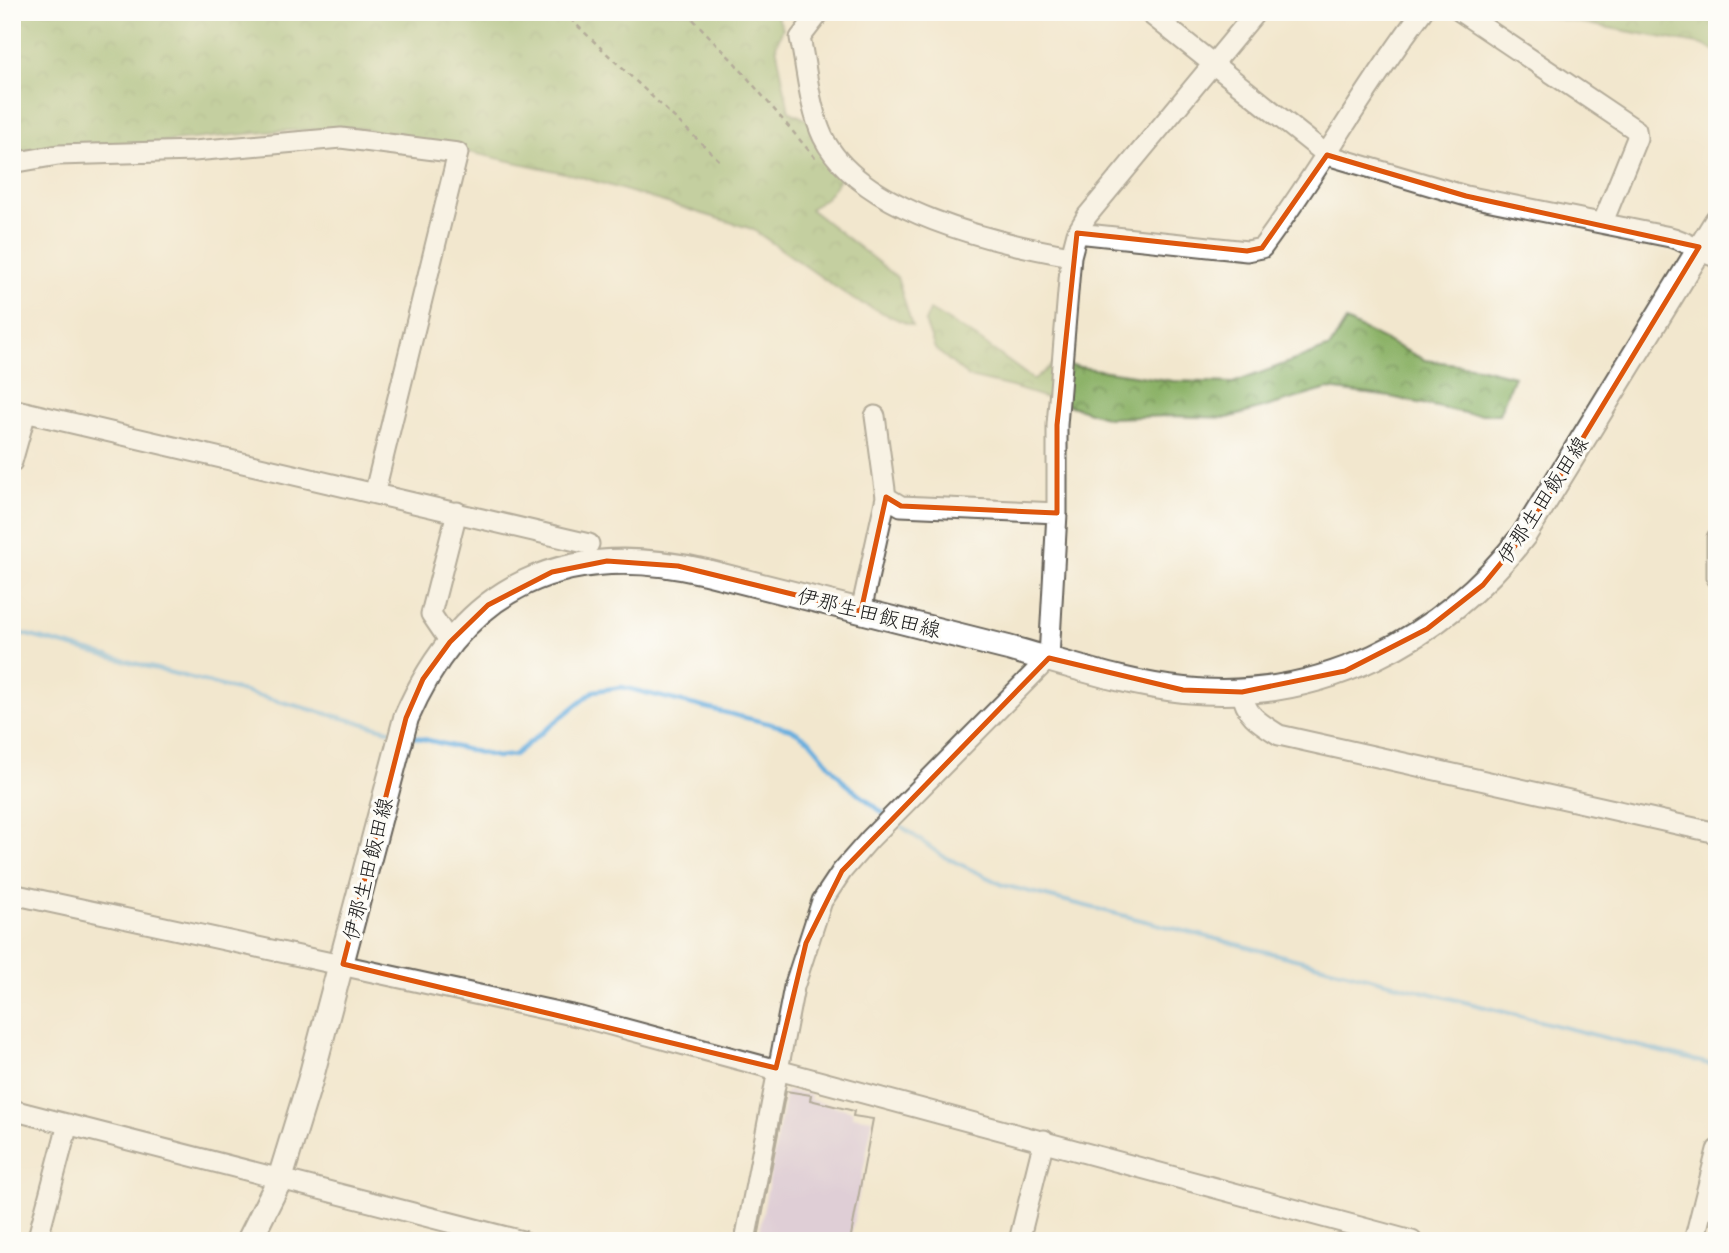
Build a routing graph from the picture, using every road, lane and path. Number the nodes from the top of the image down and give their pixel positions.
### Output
1 (563, 12) edge
2 (686, 12) edge
3 (820, 12) edge
4 (1148, 12) edge
5 (1256, 12) edge
6 (1422, 12) edge
7 (1461, 12) edge
8 (1214, 65) junction
9 (1327, 155) junction
10 (719, 160) dead end
11 (12, 163) edge
12 (820, 164) dead end
13 (1717, 221) edge
14 (1603, 222) junction
15 (1077, 233) junction
16 (1708, 252) edge
17 (1071, 256) junction
18 (19, 410) edge
19 (875, 416) dead end
20 (12, 462) edge
21 (374, 491) junction
22 (886, 497) junction
23 (457, 512) junction
24 (1057, 513) junction
25 (1717, 538) edge
26 (589, 544) dead end
27 (1717, 578) edge
28 (860, 611) junction
29 (450, 642) junction
30 (1049, 658) junction
31 (1242, 692) junction
32 (1716, 830) edge
33 (12, 894) edge
34 (343, 964) junction
35 (776, 1068) junction
36 (12, 1110) edge
37 (68, 1124) junction
38 (1044, 1140) junction
39 (1717, 1150) edge
40 (280, 1179) junction
41 (37, 1241) edge
42 (249, 1241) edge
43 (522, 1241) edge
44 (745, 1241) edge
45 (1018, 1241) edge
46 (1412, 1241) edge
47 (1694, 1241) edge

1 - 10 path
2 - 12 path
3 - 17 street
4 - 8 street
5 - 8 street
6 - 9 street
7 - 14 street
8 - 9 street
8 - 15 street
9 - 14 street
9 - 15 street
11 - 21 street
13 - 16 main road, 伊那生田飯田線
14 - 16 street
15 - 17 street
16 - 31 main road, 伊那生田飯田線
17 - 24 street
18 - 20 street
18 - 21 street
19 - 22 street
21 - 23 street
22 - 24 street
22 - 28 street
23 - 26 street
23 - 29 street
24 - 30 street
25 - 27 street
28 - 29 main road, 伊那生田飯田線
28 - 30 main road, 伊那生田飯田線
29 - 34 main road, 伊那生田飯田線
30 - 31 main road, 伊那生田飯田線
30 - 35 street
31 - 32 street
33 - 34 street
34 - 35 street
34 - 40 main road, 伊那生田飯田線
35 - 38 street
35 - 44 street
36 - 37 street
37 - 40 street
37 - 41 street
38 - 45 street
38 - 46 street
39 - 47 street
40 - 42 main road, 伊那生田飯田線
40 - 43 street

